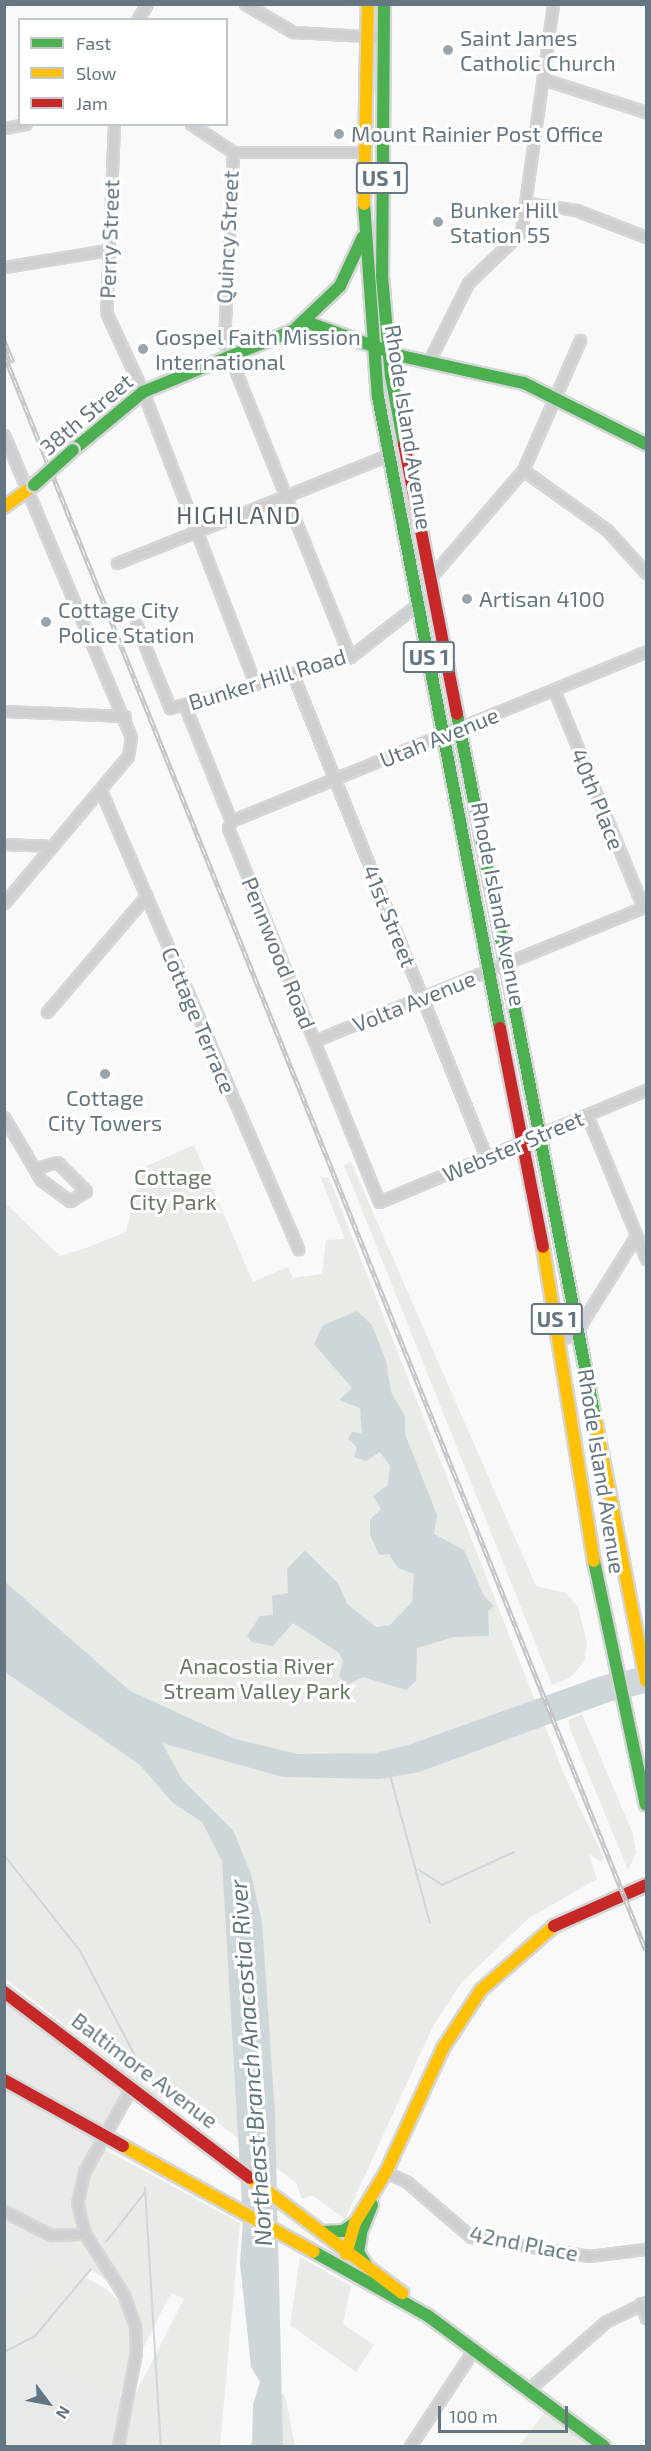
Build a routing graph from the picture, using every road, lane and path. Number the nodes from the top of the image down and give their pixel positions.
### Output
1 (147, 4) edge
2 (245, 4) edge
3 (368, 4) edge
4 (384, 4) edge
5 (553, 4) edge
6 (138, 18) edge
7 (368, 36) junction
8 (384, 37) junction
9 (543, 79) junction
10 (646, 112) edge
11 (114, 126) edge
12 (194, 126) edge
13 (233, 152) junction
14 (366, 152) junction
15 (528, 203) junction
16 (364, 232) junction
17 (646, 237) edge
18 (108, 250) junction
19 (4, 267) edge
20 (297, 327) junction
21 (580, 340) dead end
22 (372, 344) junction
23 (388, 352) junction
24 (228, 355) junction
25 (429, 361) junction
26 (143, 392) junction
27 (551, 398) junction
28 (4, 435) edge
29 (646, 444) edge
30 (389, 455) junction
31 (523, 470) junction
32 (30, 489) junction
33 (284, 496) junction
34 (4, 507) edge
35 (195, 531) junction
36 (117, 562) dead end
37 (646, 573) edge
38 (428, 581) junction
39 (419, 603) junction
40 (136, 624) dead end
41 (646, 652) edge
42 (350, 657) junction
43 (293, 675) junction
44 (255, 684) junction
45 (554, 690) junction
46 (184, 704) junction
47 (4, 711) edge
48 (125, 716) junction
49 (460, 728) junction
50 (445, 734) junction
51 (333, 777) junction
52 (101, 790) junction
53 (231, 821) junction
54 (4, 844) edge
55 (52, 846) junction
56 (146, 896) junction
57 (4, 903) edge
58 (645, 906) edge
59 (503, 963) junction
60 (491, 969) junction
61 (423, 999) junction
62 (47, 1011) dead end
63 (314, 1041) junction
64 (646, 1090) edge
65 (587, 1115) junction
66 (4, 1117) edge
67 (538, 1136) junction
68 (524, 1144) junction
69 (486, 1157) junction
70 (36, 1168) junction
71 (379, 1202) joint
72 (636, 1236) junction
73 (298, 1250) dead end
74 (646, 1258) edge
75 (576, 1332) junction
76 (561, 1340) junction
77 (646, 1681) edge
78 (646, 1805) edge
79 (646, 1885) edge
80 (4, 1992) edge
81 (4, 2080) edge
82 (131, 2088) junction
83 (104, 2135) junction
84 (386, 2172) junction
85 (4, 2211) edge
86 (358, 2229) junction
87 (322, 2232) junction
88 (85, 2234) junction
89 (646, 2249) edge
90 (346, 2254) junction
91 (326, 2256) junction
92 (376, 2274) junction
93 (363, 2279) junction
94 (644, 2302) edge
95 (428, 2316) junction
96 (646, 2318) edge
97 (474, 2349) junction
98 (528, 2390) junction
99 (118, 2446) edge
100 (410, 2446) edge
101 (603, 2446) edge

1 - 6 street
2 - 7 street
3 - 7 main road, Rhode Island Avenue / US 1
4 - 8 main road, Rhode Island Avenue / US 1
5 - 9 street
7 - 8 street
7 - 14 main road, Rhode Island Avenue / US 1
8 - 23 main road, Rhode Island Avenue / US 1
9 - 10 street
9 - 15 street
11 - 18 street, Perry Street
12 - 13 street
13 - 14 street
13 - 24 street, Quincy Street
14 - 16 main road, Rhode Island Avenue / US 1
15 - 17 street
15 - 25 street
16 - 20 main road
16 - 22 main road, Rhode Island Avenue / US 1
18 - 19 street
18 - 26 street, Perry Street
20 - 22 main road, 38th Street
20 - 24 main road, 38th Street
21 - 27 street
22 - 23 main road, 38th Street
22 - 30 main road, Rhode Island Avenue / US 1
23 - 25 main road, 38th Street
23 - 38 main road, Rhode Island Avenue / US 1
24 - 26 main road, 38th Street
24 - 33 street, Quincy Street
25 - 27 main road, 38th Street
26 - 32 main road, 38th Street, bridge
26 - 35 street, Perry Street
27 - 29 main road, 38th Street
27 - 31 street
28 - 32 street
30 - 33 street
30 - 39 main road, Rhode Island Avenue / US 1
31 - 37 street
31 - 38 street
32 - 34 main road, 38th Street
32 - 48 street
33 - 35 street
33 - 42 street, Quincy Street
35 - 36 street
35 - 44 street, Perry Street
38 - 49 main road, Rhode Island Avenue / US 1
39 - 42 street, Bunker Hill Road
39 - 50 main road, Rhode Island Avenue / US 1
40 - 46 street, Bunker Hill Road
41 - 45 street, Utah Avenue
42 - 43 street, Bunker Hill Road
43 - 44 street, Bunker Hill Road
43 - 51 street, 41st Street
44 - 46 street, Bunker Hill Road
45 - 49 street, Utah Avenue
45 - 58 street, 40th Place
46 - 53 street, Pennwood Road
47 - 48 street
48 - 52 street
49 - 50 street, Utah Avenue
49 - 59 main road, Rhode Island Avenue / US 1
50 - 51 street, Utah Avenue
50 - 60 main road, Rhode Island Avenue / US 1
51 - 53 street, Utah Avenue
51 - 61 street, 41st Street
52 - 55 street
52 - 56 street, Cottage Terrace
53 - 63 street, Pennwood Road
54 - 55 street
55 - 57 street
56 - 62 street
56 - 73 street, Cottage Terrace
58 - 59 street, Volta Avenue
59 - 60 street, Volta Avenue
59 - 67 main road, Rhode Island Avenue / US 1
60 - 61 street, Volta Avenue
60 - 68 main road, Rhode Island Avenue / US 1
61 - 63 street, Volta Avenue
61 - 69 street, 41st Street
63 - 71 street, Pennwood Road
64 - 65 street, Webster Street
65 - 67 street, Webster Street
65 - 72 street
66 - 70 street
67 - 68 street, Webster Street
67 - 75 main road, Rhode Island Avenue / US 1
68 - 69 street, Webster Street
68 - 76 main road, Rhode Island Avenue / US 1
69 - 71 street, Webster Street
70 - 70 street
72 - 74 street
72 - 75 street
75 - 76 street
75 - 77 main road, Rhode Island Avenue / US 1
76 - 78 main road, Rhode Island Avenue / US 1
79 - 84 main road
80 - 82 main road, Baltimore Avenue
81 - 83 main road, Baltimore Avenue
82 - 83 street
82 - 87 main road, Baltimore Avenue
83 - 88 street
83 - 91 main road, Baltimore Avenue
84 - 86 main road
84 - 89 street, 42nd Place
85 - 88 street
86 - 87 main road
86 - 90 main road
86 - 92 main road
87 - 90 main road, Baltimore Avenue
88 - 99 street
90 - 91 main road
90 - 92 main road, Baltimore Avenue
90 - 93 main road
91 - 93 main road, Baltimore Avenue
92 - 95 main road, Baltimore Avenue
93 - 95 main road, Baltimore Avenue
94 - 96 street
94 - 98 street
95 - 97 main road, Baltimore Avenue
97 - 98 main road, Baltimore Avenue
97 - 100 street
98 - 101 main road, Baltimore Avenue

